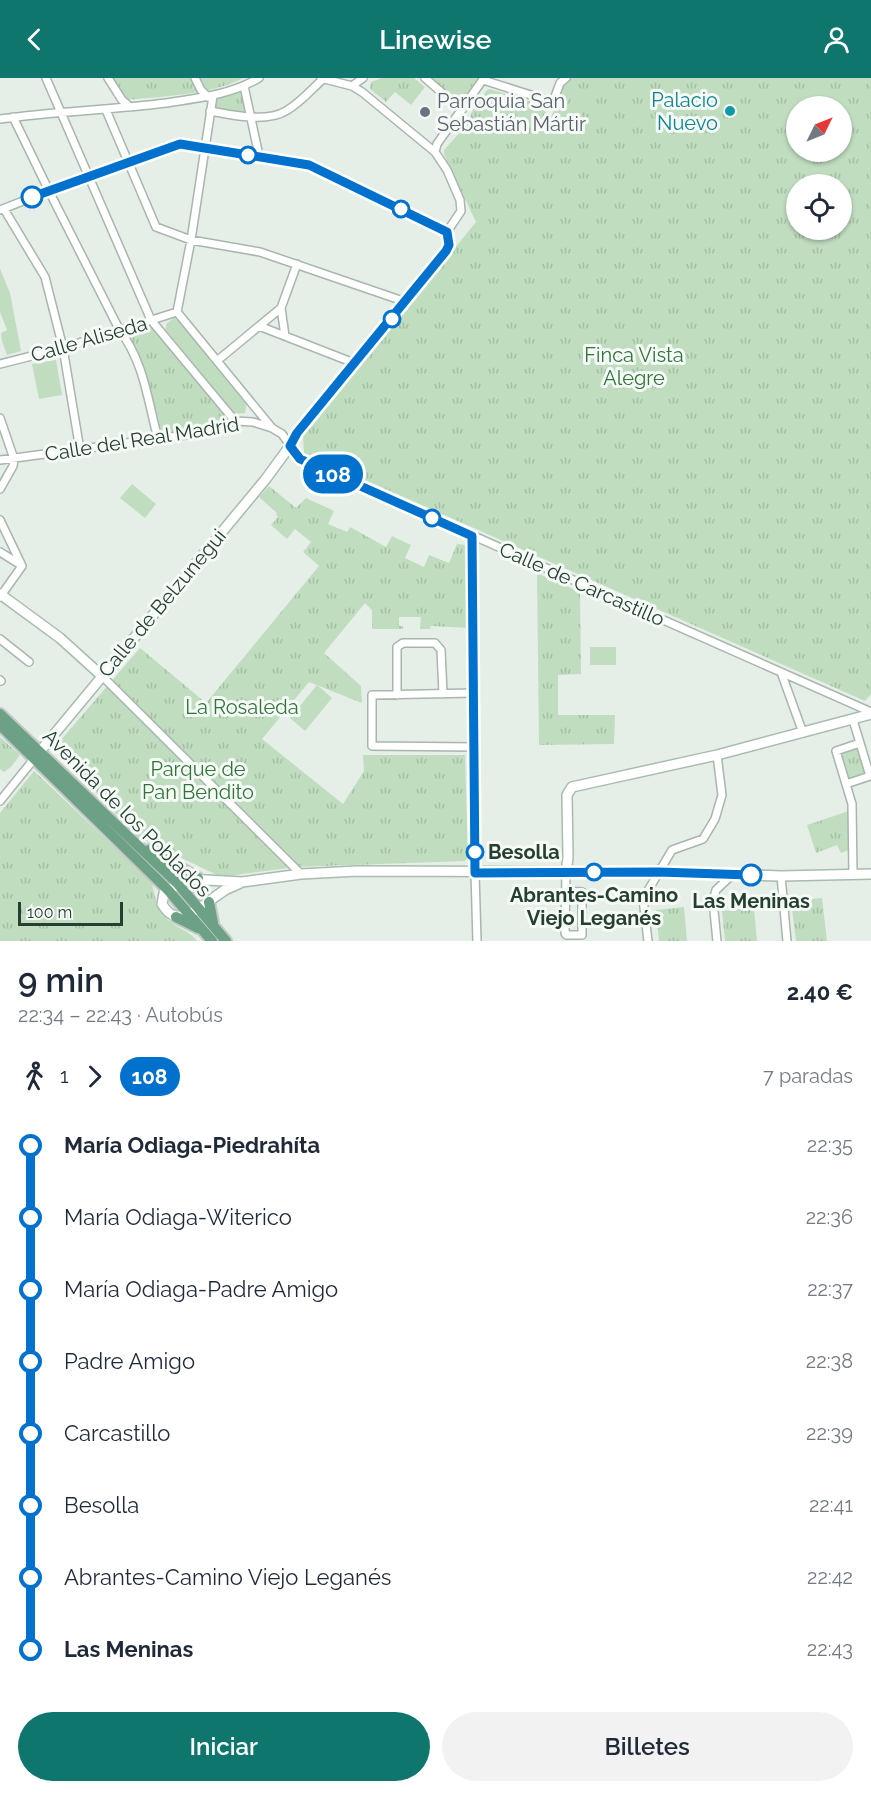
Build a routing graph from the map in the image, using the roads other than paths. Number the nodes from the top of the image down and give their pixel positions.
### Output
1 (46, 78) edge
2 (108, 78) edge
3 (195, 78) edge
4 (259, 78) edge
5 (363, 78) edge
6 (425, 78) edge
7 (566, 78) edge
8 (322, 79) edge
9 (483, 79) edge
10 (244, 86) junction
11 (352, 87) junction
12 (210, 96) junction
13 (130, 107) junction
14 (106, 110) junction
15 (462, 110) junction
16 (210, 111) junction
17 (62, 112) junction
18 (14, 117) junction
19 (252, 118) junction
20 (0, 119) edge
21 (204, 148) junction
22 (435, 152) junction
23 (258, 156) junction
24 (127, 162) junction
25 (89, 175) junction
26 (49, 190) junction
27 (2, 210) edge
28 (447, 232) junction
29 (191, 240) junction
30 (297, 264) junction
31 (405, 302) junction
32 (281, 308) junction
33 (177, 312) junction
34 (151, 320) junction
35 (260, 326) junction
36 (120, 331) junction
37 (285, 336) junction
38 (63, 348) junction
39 (218, 360) junction
40 (354, 363) junction
41 (0, 364) edge
42 (0, 418) edge
43 (235, 421) junction
44 (272, 428) junction
45 (282, 434) joint
46 (158, 439) junction
47 (290, 446) junction
48 (80, 450) junction
49 (14, 459) junction
50 (0, 460) edge
51 (0, 489) edge
52 (0, 520) edge
53 (472, 536) junction
54 (0, 552) edge
55 (22, 566) junction
56 (1, 595) edge
57 (0, 639) edge
58 (29, 663) dead end
59 (781, 672) junction
60 (102, 676) junction
61 (474, 693) junction
62 (397, 694) junction
63 (443, 694) junction
64 (871, 713) edge
65 (0, 714) edge
66 (853, 720) junction
67 (0, 725) edge
68 (802, 733) junction
69 (860, 743) junction
70 (474, 747) junction
71 (37, 755) junction
72 (717, 755) junction
73 (846, 784) junction
74 (0, 801) edge
75 (126, 835) junction
76 (298, 870) junction
77 (566, 872) junction
78 (658, 872) junction
79 (475, 873) junction
80 (871, 874) edge
81 (732, 875) junction
82 (853, 875) junction
83 (781, 876) junction
84 (198, 878) junction
85 (242, 882) junction
86 (170, 889) junction
87 (565, 891) junction
88 (204, 905) junction
89 (188, 913) junction
90 (176, 917) junction
91 (210, 933) edge
92 (226, 941) edge
93 (477, 941) edge
94 (648, 941) edge
95 (717, 941) edge
96 (787, 941) edge

1 - 17 street
2 - 13 street
3 - 12 street
4 - 10 street
5 - 11 street
6 - 15 street
7 - 9 street
8 - 11 street
8 - 19 street
9 - 15 street
10 - 12 street
10 - 19 street
11 - 22 street
12 - 13 street
12 - 16 street
13 - 14 street
14 - 17 street
14 - 24 street
15 - 22 street
16 - 19 street
16 - 21 street
17 - 18 street
17 - 25 street
18 - 20 street
18 - 26 street
19 - 23 street
21 - 23 street
21 - 24 street
21 - 29 street
22 - 28 street
23 - 28 street
24 - 25 street
24 - 29 street
25 - 26 street
25 - 34 street
26 - 27 street
26 - 36 street
27 - 38 street
28 - 31 street
29 - 30 street
29 - 33 street
30 - 31 street
30 - 32 street
31 - 40 street
32 - 35 street
32 - 37 street
33 - 34 street, Calle Aliseda
33 - 39 street
34 - 36 street, Calle Aliseda
34 - 43 street
35 - 37 street
35 - 39 street
36 - 38 street, Calle Aliseda
36 - 46 street
37 - 40 street
38 - 41 street, Calle Aliseda
38 - 48 street
39 - 44 street
40 - 47 street
42 - 49 street
43 - 44 street, Calle del Real Madrid
43 - 46 street, Calle del Real Madrid
44 - 45 street, Calle del Real Madrid
45 - 47 street, Calle de Carcastillo
46 - 48 street, Calle del Real Madrid
47 - 53 street, Calle de Carcastillo
47 - 60 street, Calle de Belzunegui
48 - 49 street, Calle del Real Madrid
49 - 50 street, Calle del Real Madrid
49 - 51 street
52 - 55 street
53 - 59 street, Calle de Carcastillo
53 - 61 street
54 - 55 street
55 - 56 street
56 - 60 street
57 - 58 street
59 - 64 street, Calle de Carcastillo
59 - 68 street
60 - 71 street, Calle de Belzunegui
60 - 76 street
61 - 63 street
61 - 70 street
62 - 63 street
62 - 63 street
62 - 70 street
64 - 66 street
65 - 71 main road, Avenida de los Poblados
66 - 68 street
66 - 69 street
67 - 71 main road, Avenida de los Poblados
68 - 72 street
69 - 73 street
69 - 73 street
70 - 79 street
71 - 74 street
71 - 75 main road, Avenida de los Poblados
71 - 86 main road, Avenida de los Poblados
72 - 77 street
72 - 78 street
73 - 82 street
75 - 84 main road
75 - 86 main road, Avenida de los Poblados
76 - 79 street
76 - 85 street
77 - 78 street
77 - 79 street
77 - 87 street
78 - 81 street
78 - 94 street
79 - 93 street
80 - 82 street
81 - 83 street
81 - 95 street
82 - 83 street
83 - 96 street
84 - 85 street
84 - 86 street
84 - 88 street
85 - 88 street
86 - 88 main road, Avenida de los Poblados
86 - 89 main road, Avenida de los Poblados
86 - 90 street
87 - 87 street
88 - 89 street
88 - 91 main road
89 - 90 street
89 - 91 main road, Avenida de los Poblados
90 - 91 main road
91 - 92 main road, Avenida de los Poblados

